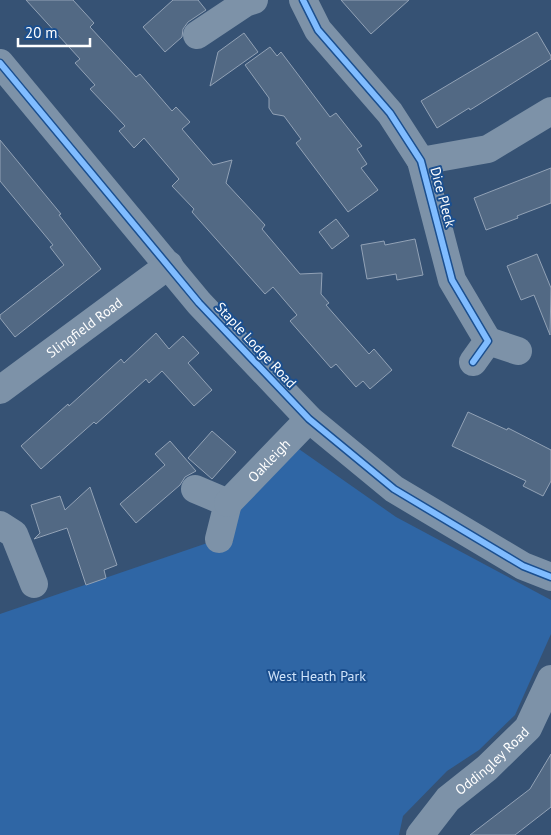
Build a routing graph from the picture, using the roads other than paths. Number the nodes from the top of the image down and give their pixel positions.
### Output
1 (254, 0) edge
2 (303, 0) edge
3 (197, 35) dead end
4 (0, 63) edge
5 (551, 111) edge
6 (421, 161) junction
7 (168, 265) junction
8 (518, 350) dead end
9 (0, 390) edge
10 (309, 419) junction
11 (195, 489) dead end
12 (228, 503) junction
13 (0, 525) edge
14 (219, 539) dead end
15 (551, 577) edge
16 (34, 584) dead end
17 (551, 679) edge
18 (420, 835) edge

1 - 3 street
2 - 6 street, Dice Pleck
4 - 7 street, Staple Lodge Road
5 - 6 street, Dice Pleck
6 - 8 street, Dice Pleck
7 - 9 street, Slingfield Road
7 - 10 street, Staple Lodge Road
10 - 12 street, Oakleigh
10 - 15 street, Staple Lodge Road
11 - 12 street
12 - 14 street, Oakleigh
13 - 16 street
17 - 18 street, Oddingley Road

